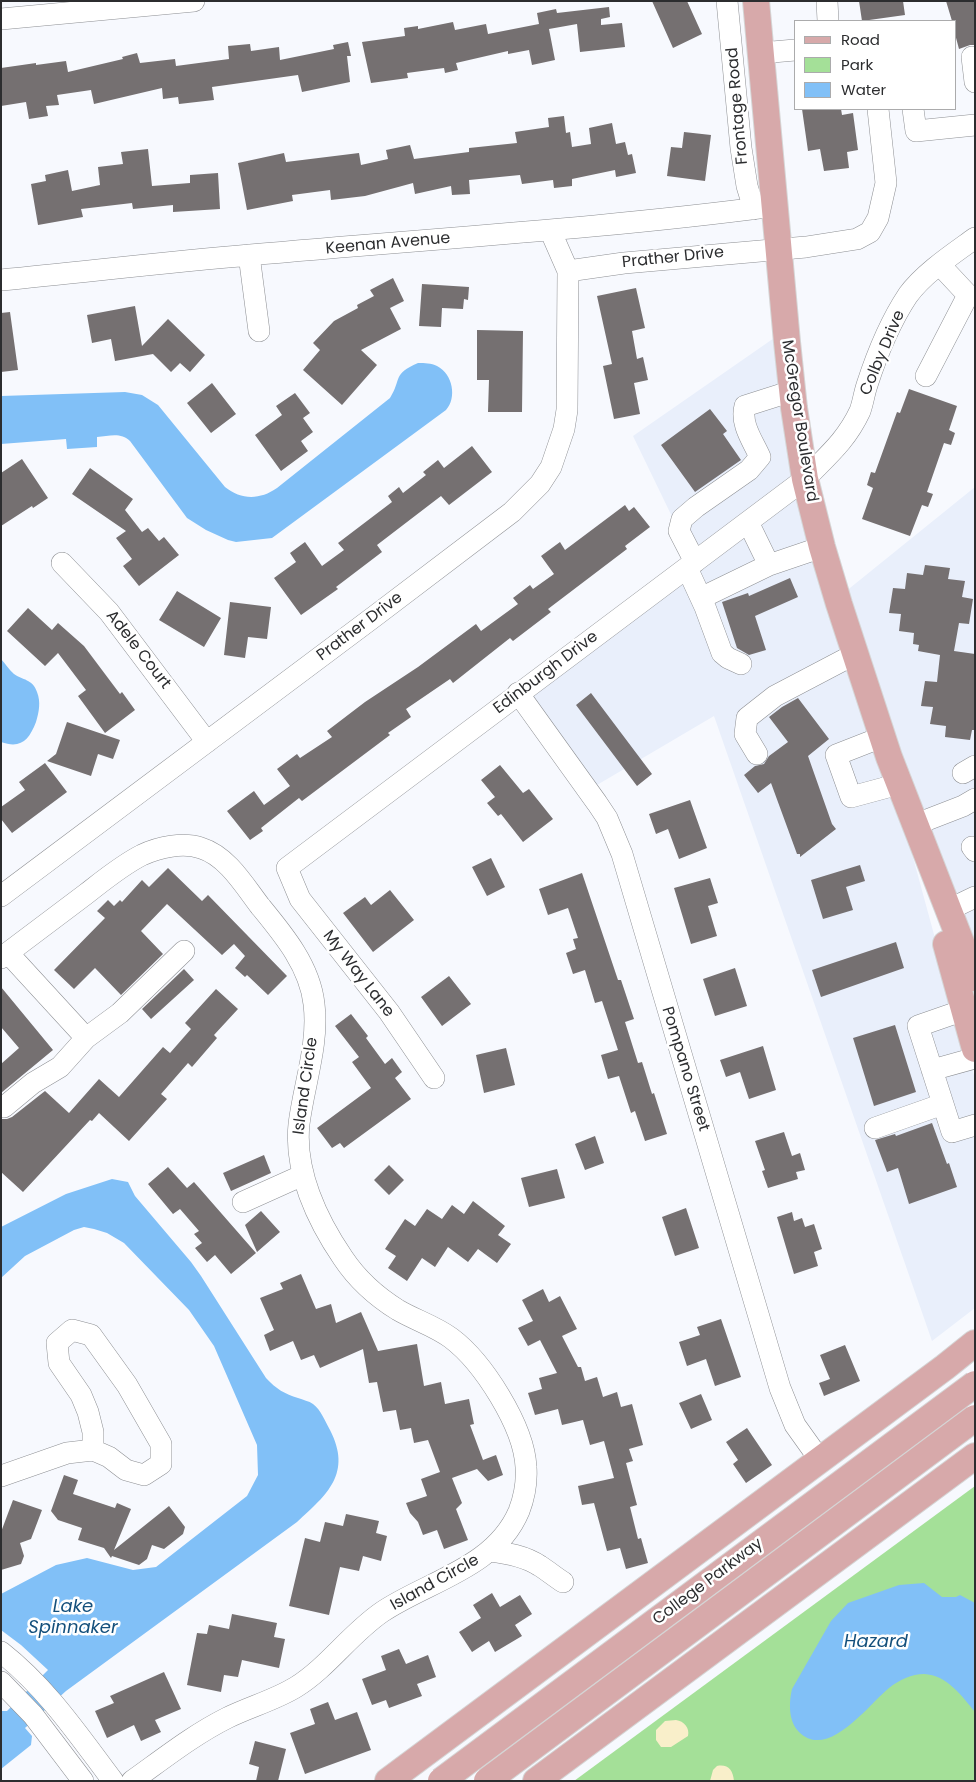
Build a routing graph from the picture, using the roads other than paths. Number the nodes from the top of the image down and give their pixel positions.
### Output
1 (194, 1) edge
2 (727, 1) edge
3 (756, 1) edge
4 (827, 1) edge
5 (1, 19) edge
6 (828, 20) edge
7 (794, 50) edge
8 (761, 53) junction
9 (972, 57) dead end
10 (975, 82) edge
11 (878, 110) edge
12 (914, 110) edge
13 (975, 125) edge
14 (764, 208) junction
15 (550, 230) junction
16 (975, 238) edge
17 (778, 250) junction
18 (249, 255) junction
19 (940, 265) junction
20 (568, 271) junction
21 (1, 280) edge
22 (972, 291) edge
23 (259, 331) dead end
24 (926, 376) dead end
25 (792, 391) junction
26 (805, 479) junction
27 (748, 522) junction
28 (822, 547) junction
29 (62, 563) dead end
30 (691, 565) junction
31 (769, 565) junction
32 (701, 598) junction
33 (855, 654) junction
34 (741, 664) dead end
35 (518, 693) junction
36 (882, 737) junction
37 (207, 742) junction
38 (757, 754) dead end
39 (899, 784) junction
40 (975, 799) edge
41 (914, 825) junction
42 (287, 868) joint
43 (1, 896) edge
44 (975, 897) edge
45 (948, 910) junction
46 (184, 951) dead end
47 (5, 956) edge
48 (975, 978) edge
49 (964, 1010) junction
50 (86, 1038) junction
51 (975, 1048) edge
52 (975, 1058) edge
53 (932, 1070) junction
54 (434, 1078) dead end
55 (943, 1104) junction
56 (4, 1107) dead end
57 (975, 1125) edge
58 (875, 1128) dead end
59 (303, 1175) junction
60 (243, 1202) dead end
61 (975, 1336) edge
62 (975, 1343) edge
63 (945, 1367) junction
64 (975, 1367) edge
65 (975, 1384) edge
66 (975, 1418) edge
67 (92, 1450) junction
68 (975, 1456) edge
69 (820, 1460) junction
70 (1, 1476) edge
71 (490, 1550) junction
72 (563, 1582) dead end
73 (645, 1590) junction
74 (627, 1634) junction
75 (584, 1636) junction
76 (1, 1652) edge
77 (696, 1662) junction
78 (651, 1667) junction
79 (8, 1688) edge
80 (636, 1706) junction
81 (84, 1781) edge
82 (114, 1781) edge
83 (132, 1781) edge
84 (388, 1781) edge
85 (441, 1781) edge
86 (487, 1781) edge
87 (536, 1781) edge

1 - 5 street
2 - 14 street, Frontage Road
3 - 8 main road, McGregor Boulevard
4 - 6 street
7 - 8 street
8 - 14 main road, McGregor Boulevard
9 - 10 street
11 - 17 street, Prather Drive
12 - 13 street
14 - 15 street, Keenan Avenue
14 - 17 main road, McGregor Boulevard
15 - 18 street, Keenan Avenue
15 - 20 street, Prather Drive
16 - 19 street, Colby Drive
17 - 20 street, Prather Drive
17 - 25 main road, McGregor Boulevard
18 - 21 street, Keenan Avenue
18 - 23 street
19 - 22 street
19 - 26 street, Colby Drive
20 - 37 street, Prather Drive
22 - 24 street
25 - 26 main road, McGregor Boulevard
25 - 30 street
26 - 27 street, Edinburgh Drive
26 - 28 main road, McGregor Boulevard
27 - 30 street, Edinburgh Drive
27 - 31 street
28 - 31 street
28 - 33 main road, McGregor Boulevard
29 - 37 street, Adele Court
30 - 32 street
30 - 35 street, Edinburgh Drive
31 - 32 street
32 - 34 street
33 - 36 main road, McGregor Boulevard
33 - 38 street
35 - 42 street, Edinburgh Drive
35 - 69 street, Pompano Street
36 - 39 main road, McGregor Boulevard
36 - 39 street
37 - 43 street, Prather Drive
39 - 41 main road, McGregor Boulevard
40 - 41 street
41 - 45 main road, McGregor Boulevard
41 - 49 main road, McGregor Boulevard
42 - 54 street, My Way Lane
44 - 45 street
45 - 48 main road, McGregor Boulevard
46 - 50 street
47 - 50 street
47 - 59 street, Island Circle
49 - 51 main road, McGregor Boulevard
49 - 53 street
50 - 56 street
52 - 53 street
53 - 55 street
55 - 57 street
55 - 58 street
59 - 60 street
59 - 71 street, Island Circle
61 - 63 main road
62 - 63 main road
63 - 64 main road
63 - 69 main road
65 - 85 main road, College Parkway, bridge
66 - 86 main road, College Parkway, bridge
67 - 67 street
67 - 70 street
68 - 77 main road
69 - 73 main road
71 - 72 street
71 - 83 street, Island Circle
73 - 74 main road
73 - 75 main road
74 - 75 main road
74 - 78 main road
75 - 84 main road
76 - 82 street
77 - 78 main road
77 - 80 main road
78 - 80 main road
79 - 81 street
80 - 87 main road

